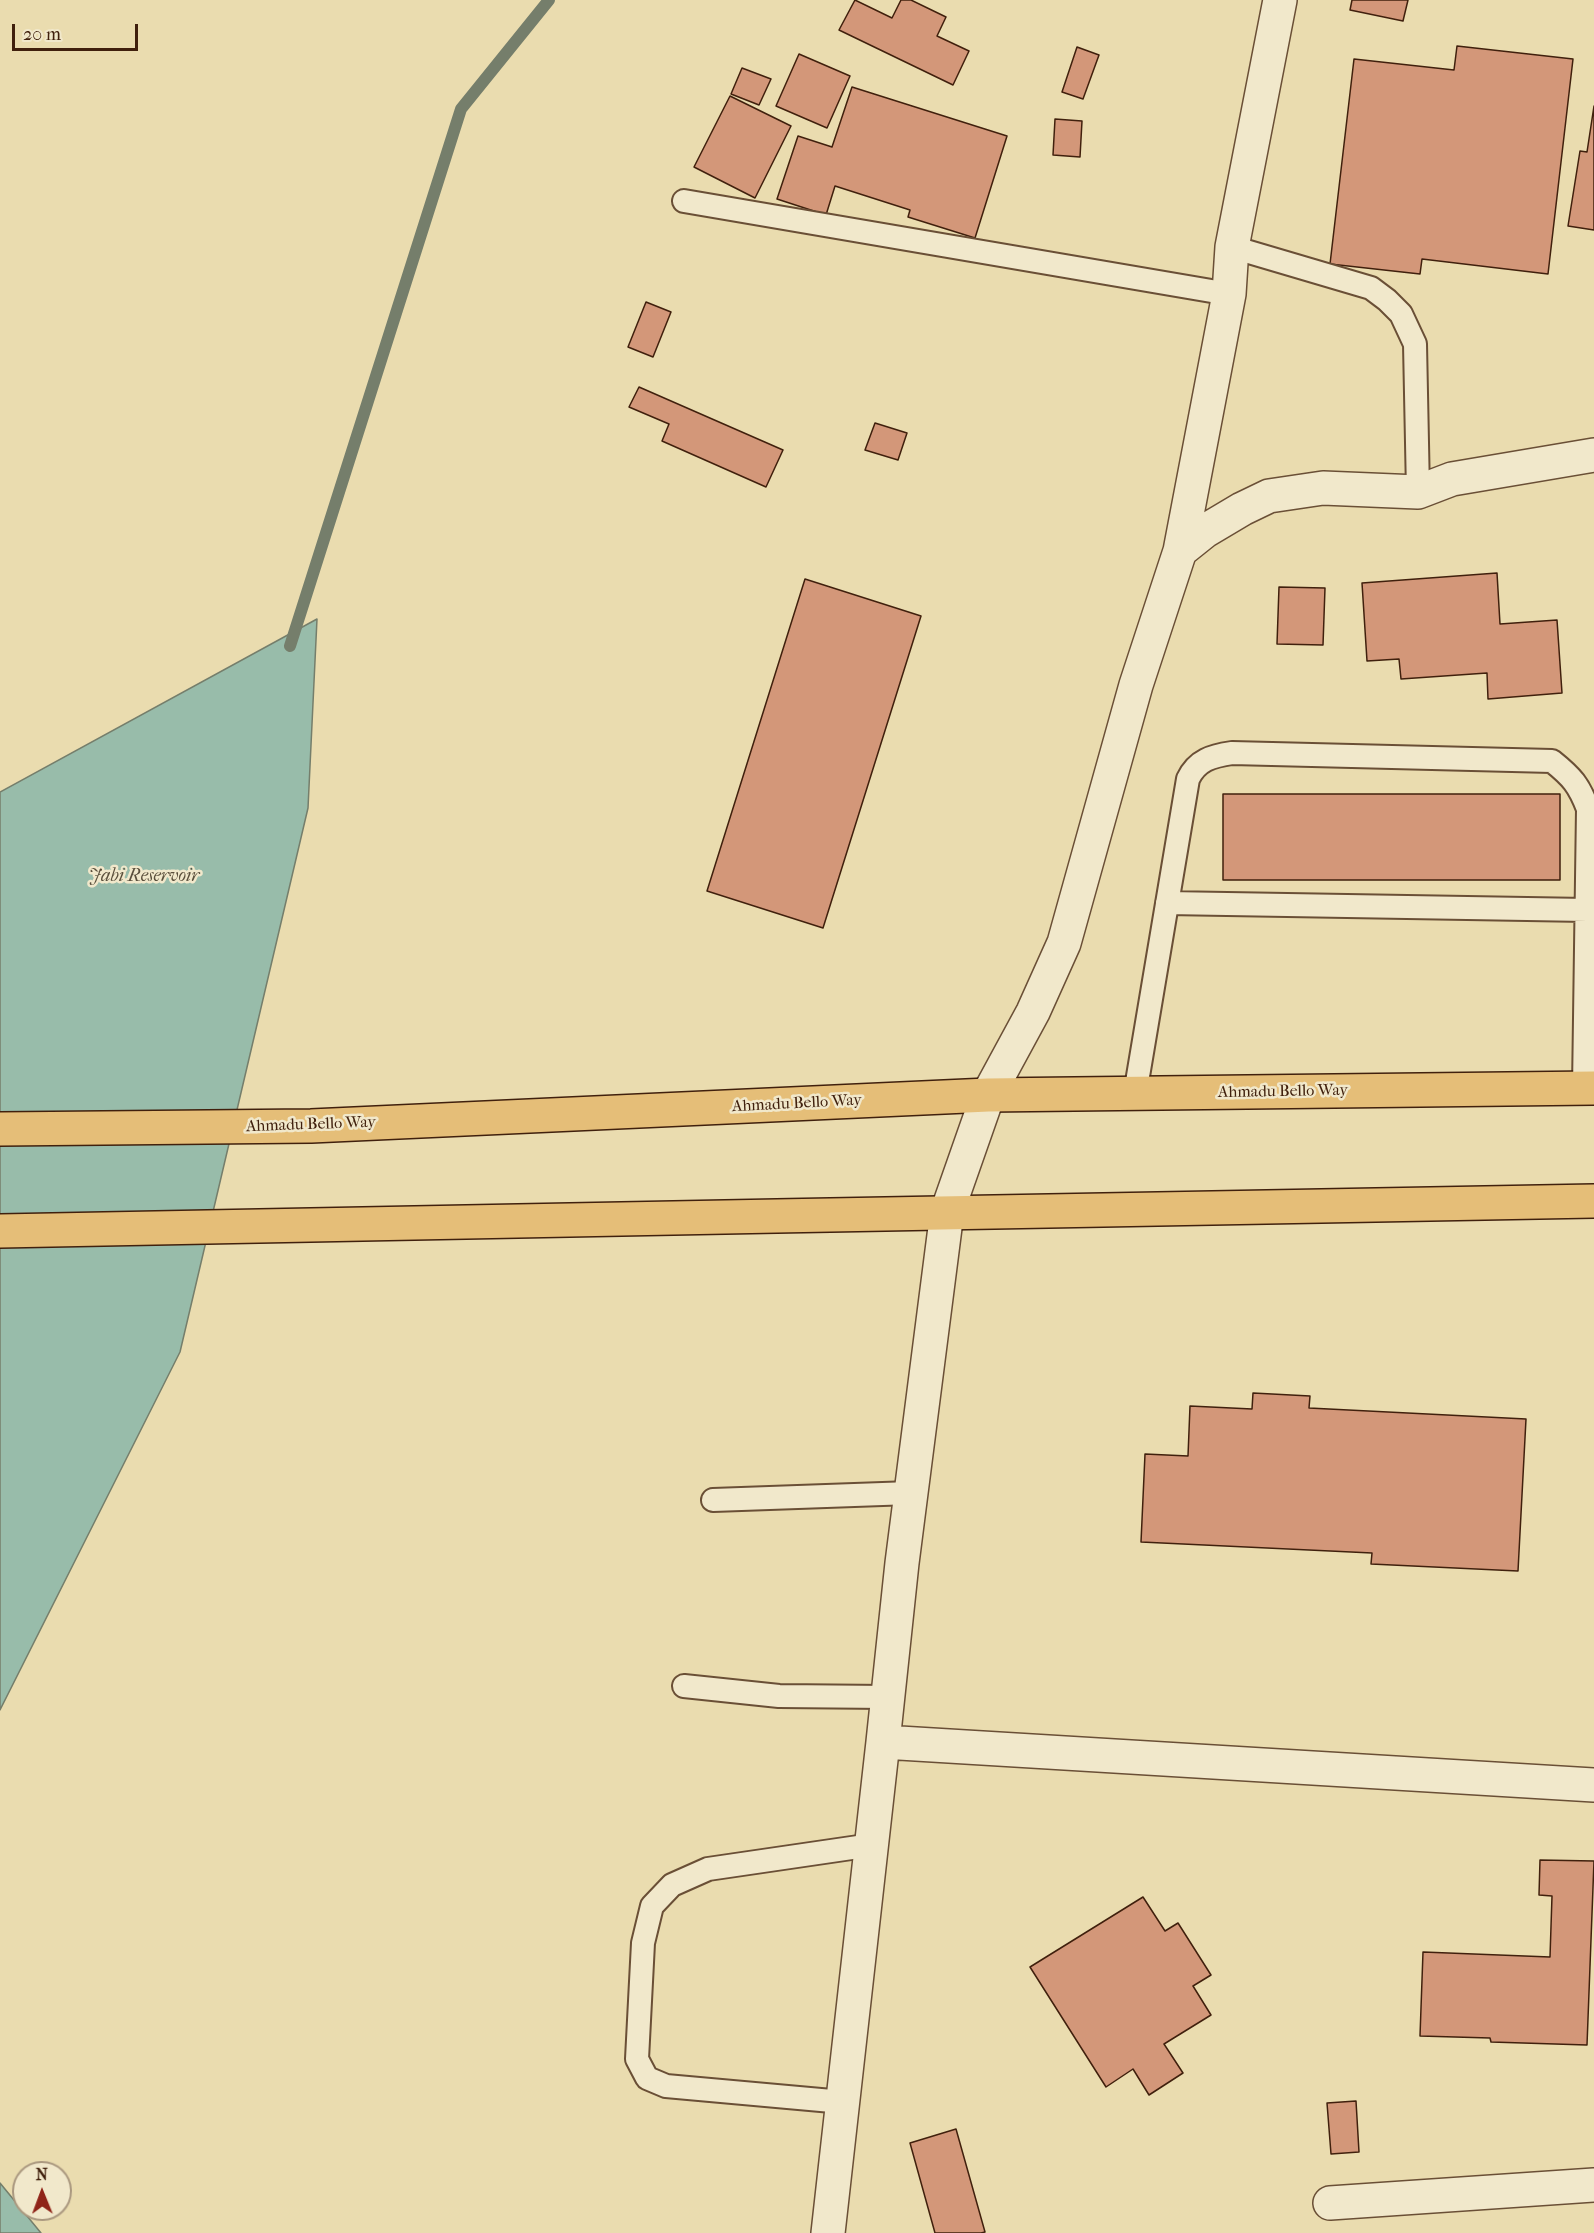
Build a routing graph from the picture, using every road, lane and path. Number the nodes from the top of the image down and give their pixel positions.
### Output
1 (1280, 0) edge
2 (684, 201) dead end
3 (1232, 247) junction
4 (1229, 294) junction
5 (1594, 455) edge
6 (1418, 492) junction
7 (1180, 551) junction
8 (1167, 903) junction
9 (1587, 910) junction
10 (1589, 1088) edge
11 (1135, 1094) junction
12 (988, 1095) junction
13 (0, 1129) edge
14 (1594, 1201) edge
15 (947, 1212) junction
16 (0, 1232) edge
17 (911, 1493) junction
18 (713, 1500) dead end
19 (684, 1686) dead end
20 (888, 1697) junction
21 (883, 1742) junction
22 (1594, 1785) edge
23 (872, 1845) junction
24 (843, 2102) junction
25 (1594, 2185) edge
26 (1330, 2203) dead end
27 (828, 2233) edge

1 - 3 street
2 - 4 lane
3 - 4 street
3 - 6 lane
4 - 7 street
5 - 6 street
6 - 7 street
7 - 12 street
8 - 9 lane
8 - 9 lane
8 - 11 lane
9 - 10 lane
10 - 11 main road, Ahmadu Bello Way
11 - 12 main road, Ahmadu Bello Way
12 - 13 main road, Ahmadu Bello Way
12 - 15 street
14 - 15 main road
15 - 16 main road
15 - 17 street
17 - 18 lane
17 - 20 street
19 - 20 lane
20 - 21 street
21 - 22 street
21 - 23 street
23 - 24 street
23 - 24 lane
24 - 27 street
25 - 26 street

